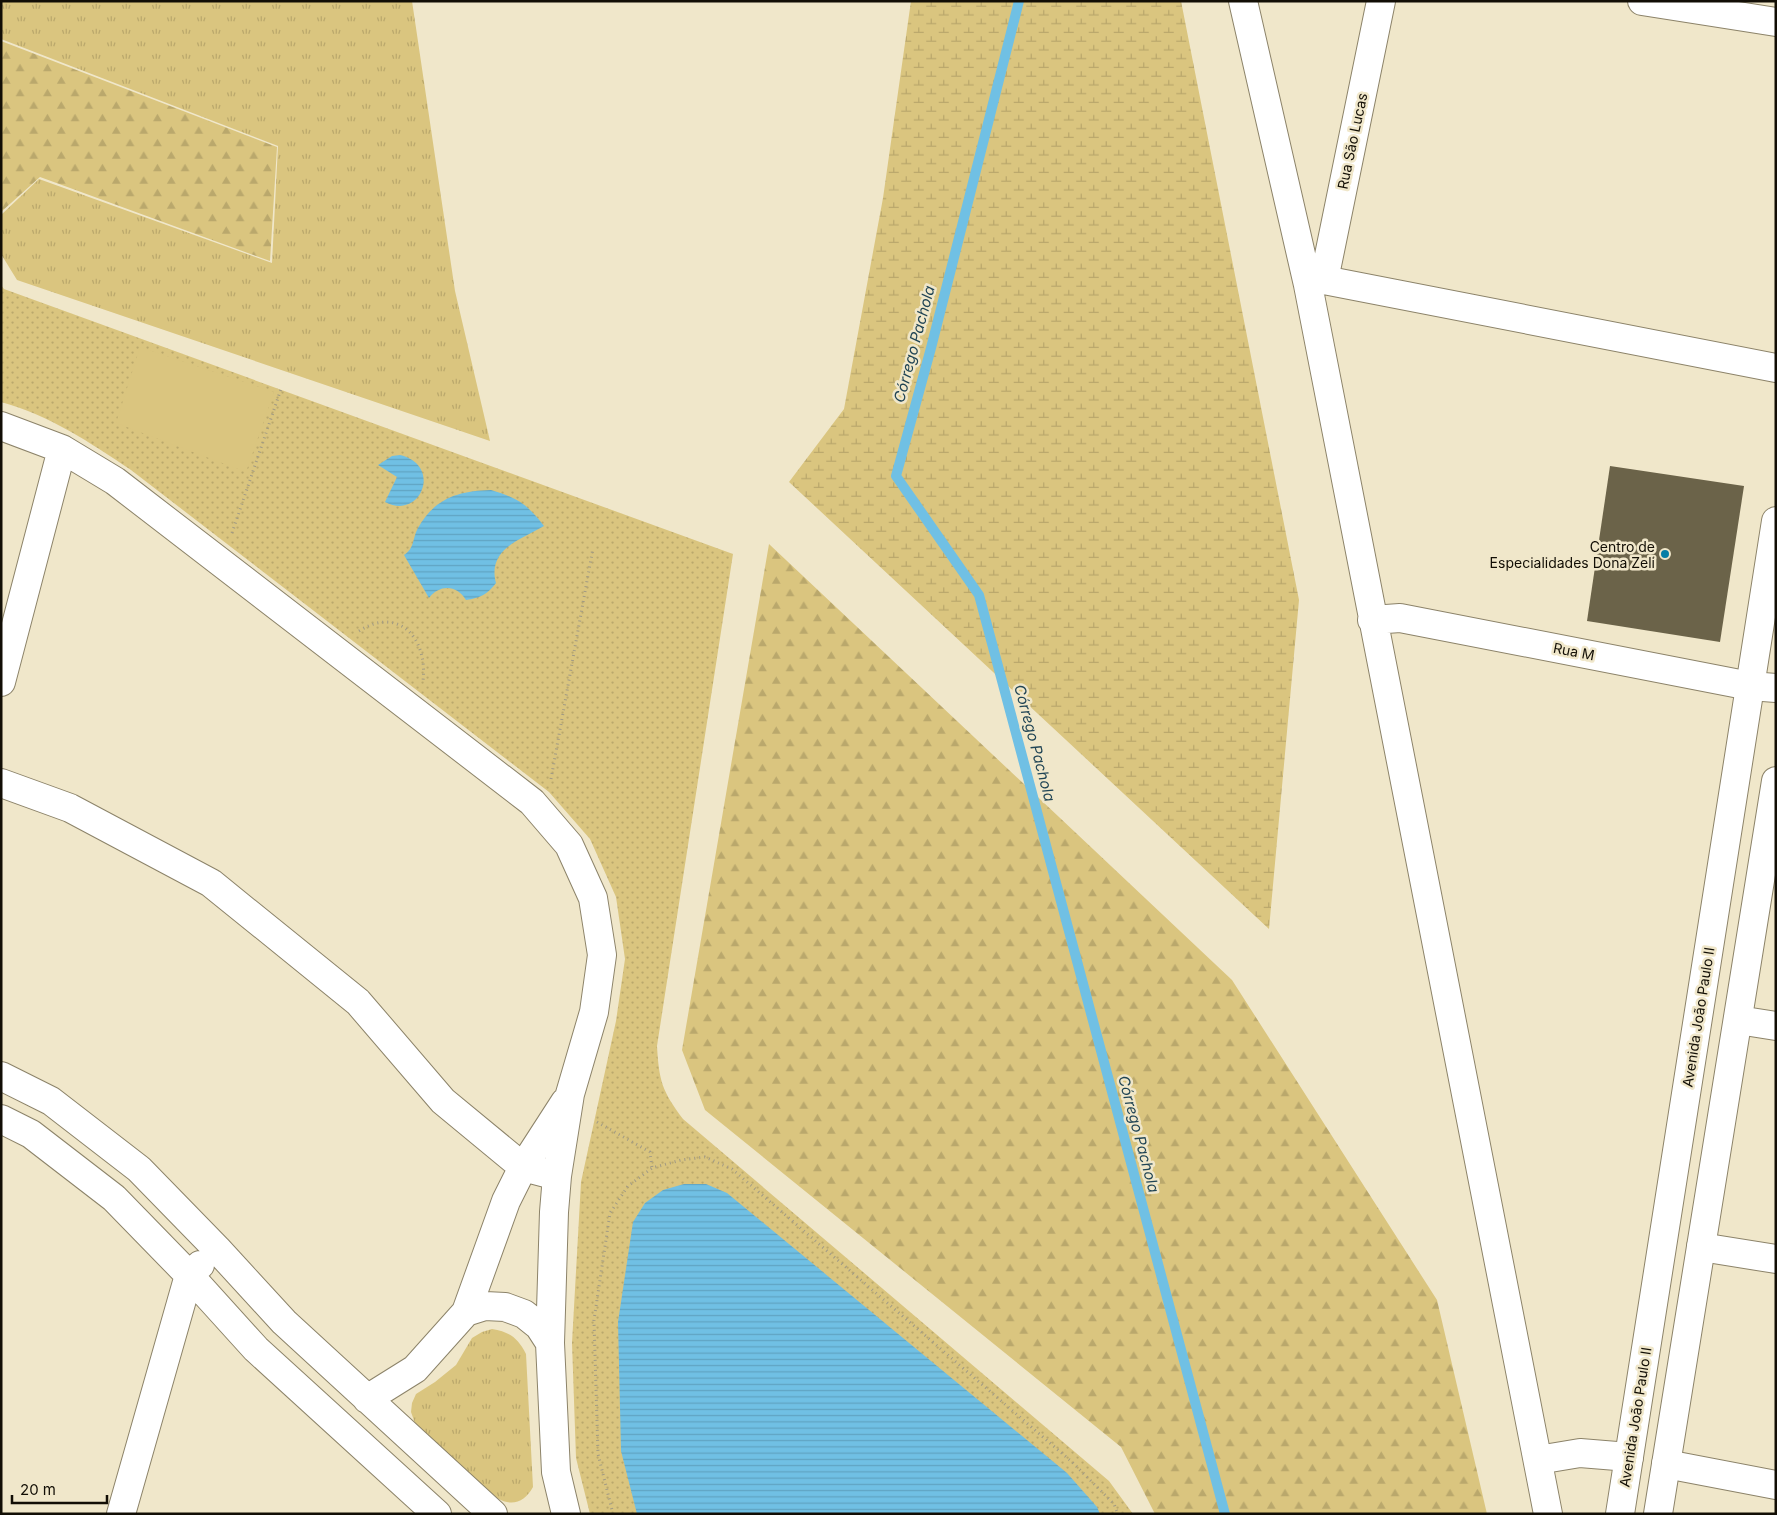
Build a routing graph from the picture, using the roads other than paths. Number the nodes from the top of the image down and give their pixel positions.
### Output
1 (1242, 1) edge
2 (1381, 1) edge
3 (1642, 1) edge
4 (1776, 22) edge
5 (1316, 282) junction
6 (1776, 368) edge
7 (1, 426) edge
8 (62, 450) junction
9 (1776, 521) edge
10 (1372, 620) junction
11 (1, 682) edge
12 (1763, 687) edge
13 (1776, 781) edge
14 (1, 783) edge
15 (1699, 1010) junction
16 (1738, 1020) junction
17 (1776, 1026) edge
18 (1, 1076) edge
19 (570, 1094) junction
20 (1, 1119) edge
21 (523, 1167) junction
22 (557, 1176) junction
23 (1701, 1247) junction
24 (217, 1249) junction
25 (1776, 1259) edge
26 (189, 1275) junction
27 (466, 1312) junction
28 (550, 1344) junction
29 (367, 1399) junction
30 (1629, 1457) junction
31 (1538, 1460) junction
32 (1666, 1464) junction
33 (1776, 1485) edge
34 (489, 1512) edge
35 (121, 1514) edge
36 (437, 1514) edge
37 (566, 1514) edge
38 (1548, 1514) edge
39 (1620, 1514) edge
40 (1658, 1514) edge

1 - 5 street
2 - 5 street, Rua São Lucas
3 - 4 street
5 - 6 street
5 - 10 street
7 - 8 street
8 - 11 street
8 - 19 street
9 - 12 street, Avenida João Paulo II
10 - 12 street, Rua M
10 - 31 street
12 - 15 street, Avenida João Paulo II
13 - 16 street
14 - 21 street
15 - 16 street
15 - 30 street, Avenida João Paulo II
16 - 17 street
16 - 23 street
18 - 24 street
19 - 21 street
19 - 22 street
20 - 26 street
21 - 22 street
21 - 27 street
22 - 28 street
23 - 25 street
23 - 32 street
24 - 26 street
24 - 29 street
26 - 35 street
26 - 36 street
27 - 28 street
27 - 29 street
28 - 37 street
29 - 34 street
30 - 31 street
30 - 32 street
30 - 39 street, Avenida João Paulo II
31 - 38 street
32 - 33 street
32 - 40 street

